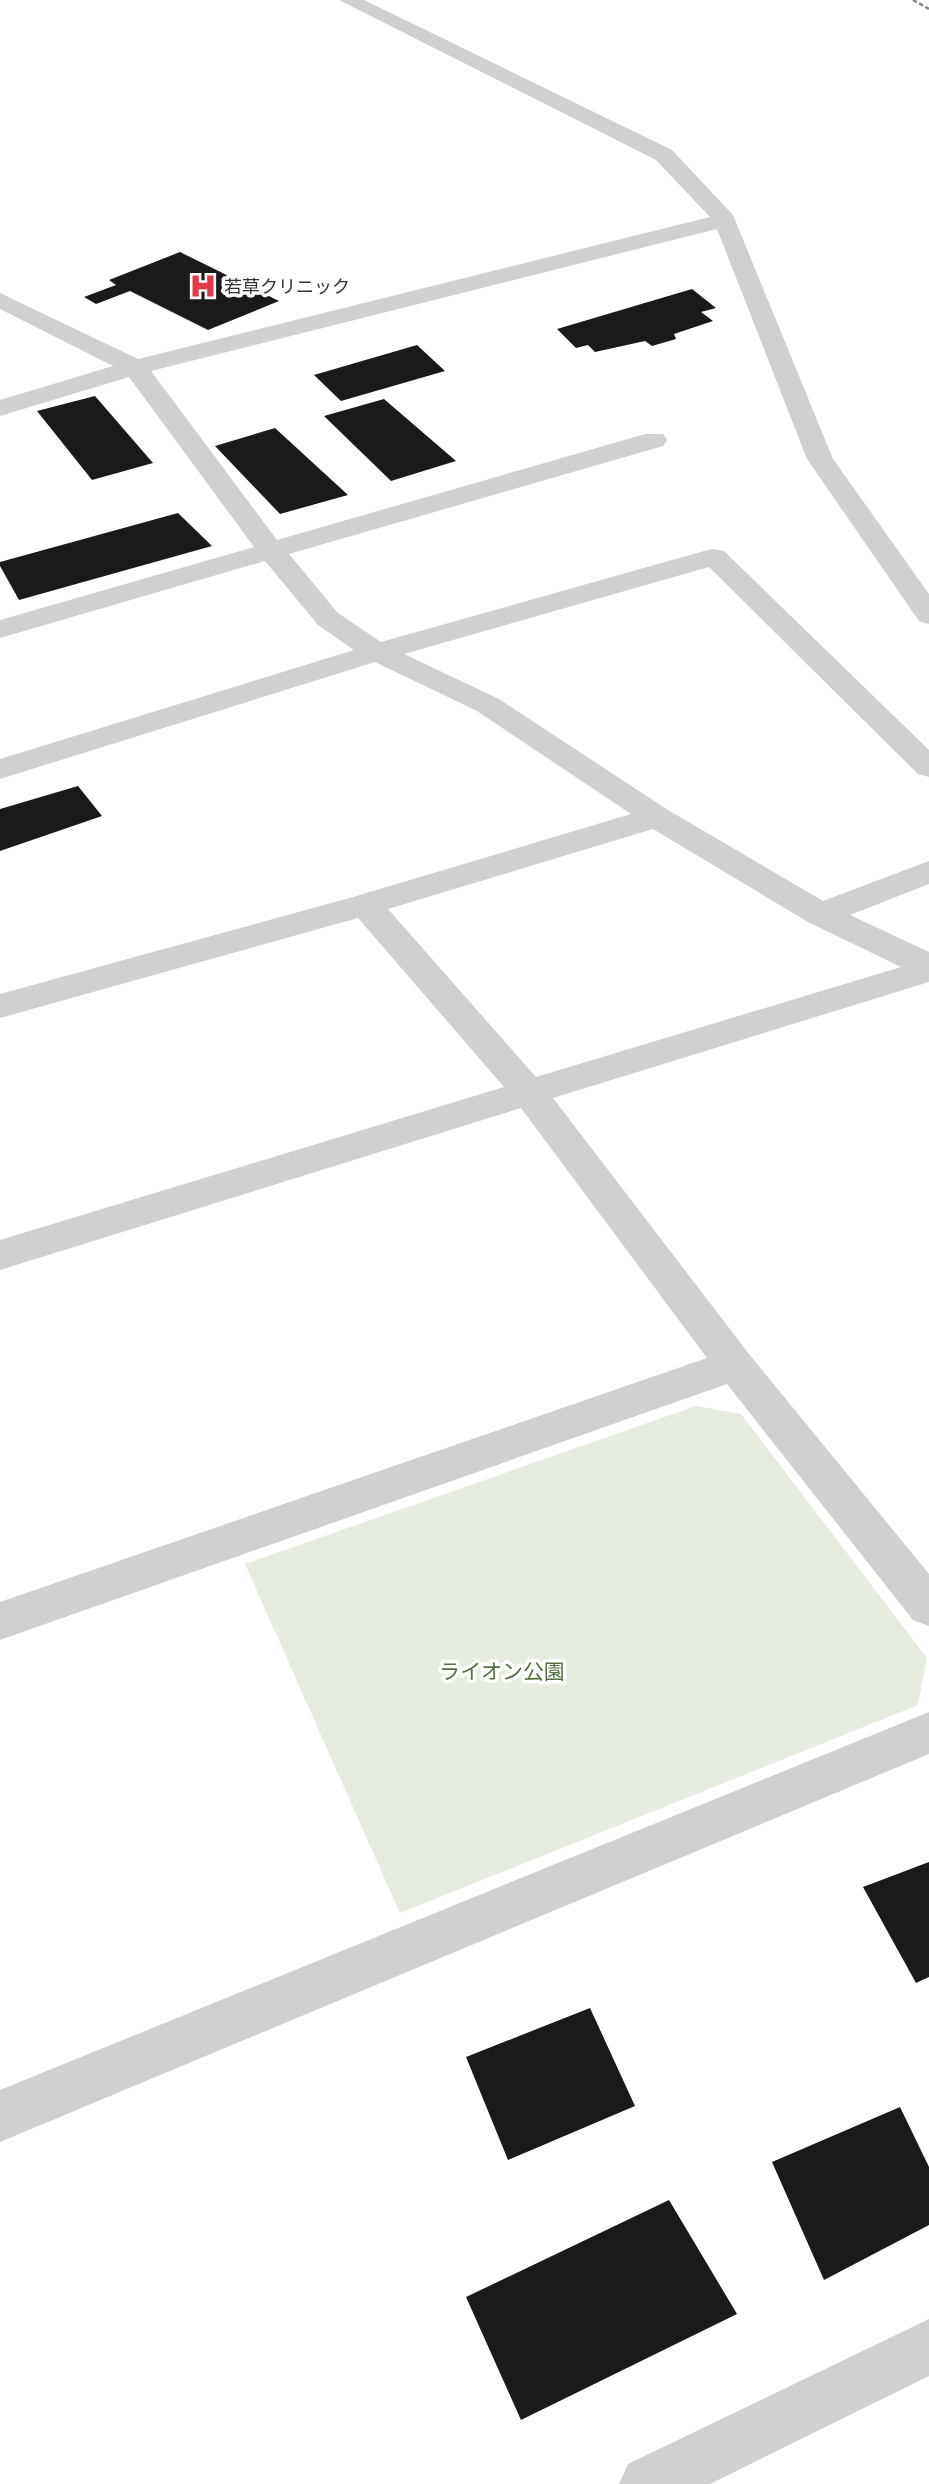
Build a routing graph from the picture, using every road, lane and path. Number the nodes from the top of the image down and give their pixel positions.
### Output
1 (349, 0) edge
2 (725, 220) junction
3 (0, 300) edge
4 (135, 367) junction
5 (0, 408) edge
6 (654, 440) dead end
7 (271, 551) junction
8 (929, 615) edge
9 (0, 629) edge
10 (377, 652) junction
11 (929, 767) edge
12 (0, 769) edge
13 (657, 817) junction
14 (929, 872) edge
15 (365, 905) junction
16 (820, 914) junction
17 (929, 968) edge
18 (0, 1006) edge
19 (531, 1094) junction
20 (0, 1255) edge
21 (735, 1365) junction
22 (929, 1607) edge
23 (0, 1621) edge
24 (929, 1733) edge
25 (0, 2116) edge
26 (929, 2347) edge
27 (648, 2484) edge

1 - 2 street
2 - 4 street
2 - 8 street
3 - 4 street
4 - 5 street
4 - 7 street
6 - 7 street
7 - 9 street
7 - 10 street
10 - 11 street
10 - 12 street
10 - 13 street
13 - 15 street
13 - 16 street
14 - 16 street
15 - 18 street
15 - 19 street
16 - 17 street
17 - 19 street
19 - 20 street
19 - 21 street
21 - 22 street
21 - 23 street
24 - 25 street
26 - 27 street

